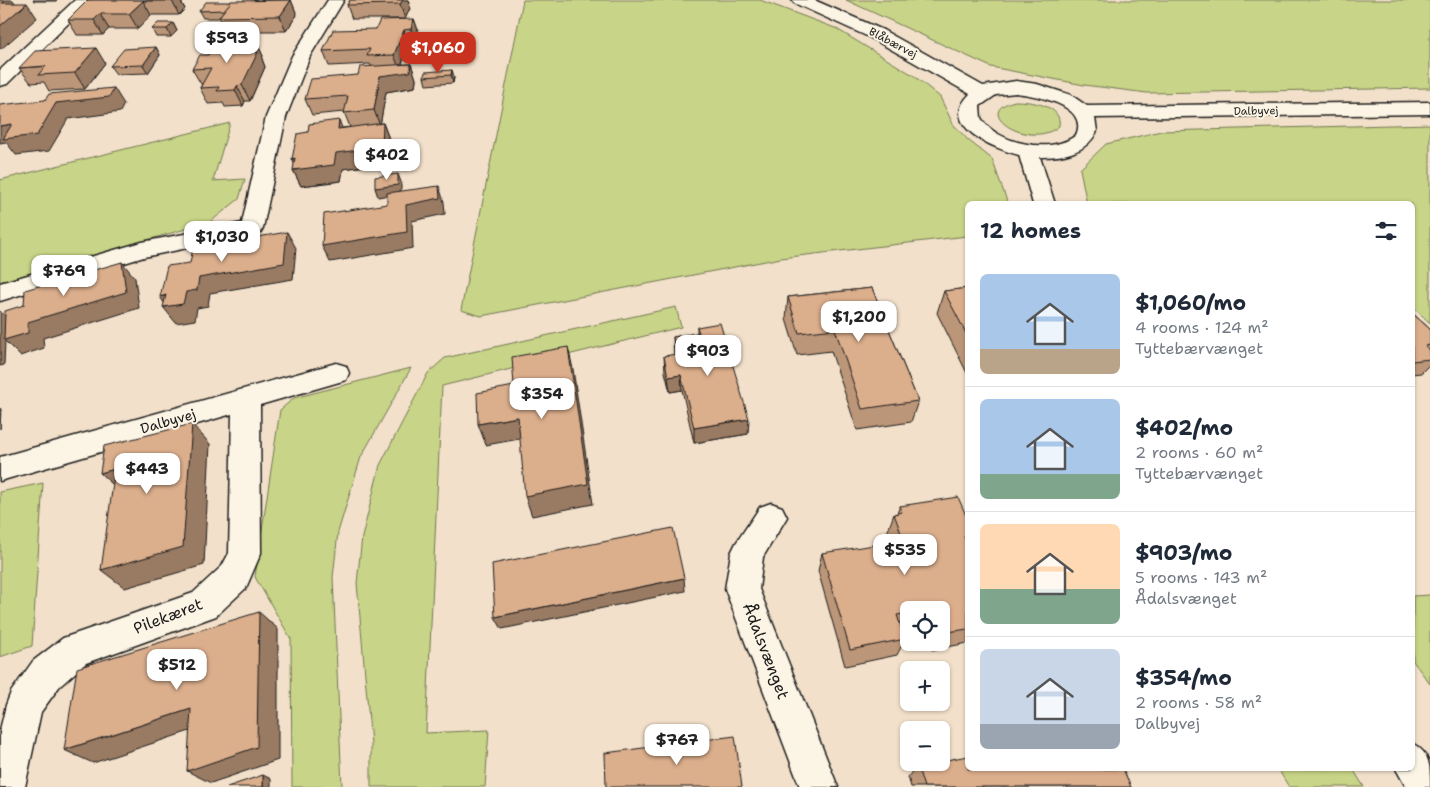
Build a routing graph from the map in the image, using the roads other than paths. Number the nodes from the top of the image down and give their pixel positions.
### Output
1 (84, 0) edge
2 (336, 0) edge
3 (800, 0) edge
4 (0, 80) edge
5 (983, 94) junction
6 (1430, 108) edge
7 (1082, 112) junction
8 (1028, 150) junction
9 (1043, 201) edge
10 (0, 292) edge
11 (336, 373) dead end
12 (246, 399) junction
13 (0, 468) edge
14 (771, 517) dead end
15 (1415, 766) edge
16 (6, 787) edge
17 (819, 787) edge
18 (1429, 787) edge

1 - 4 street
2 - 10 street
3 - 5 street, Blåbærvej
5 - 7 street
5 - 8 street
6 - 7 street, Dalbyvej
7 - 8 street
8 - 9 street
11 - 12 street, Dalbyvej
12 - 13 street, Dalbyvej
12 - 16 street, Pilekæret
14 - 17 street, Ådalsvænget
15 - 18 street

